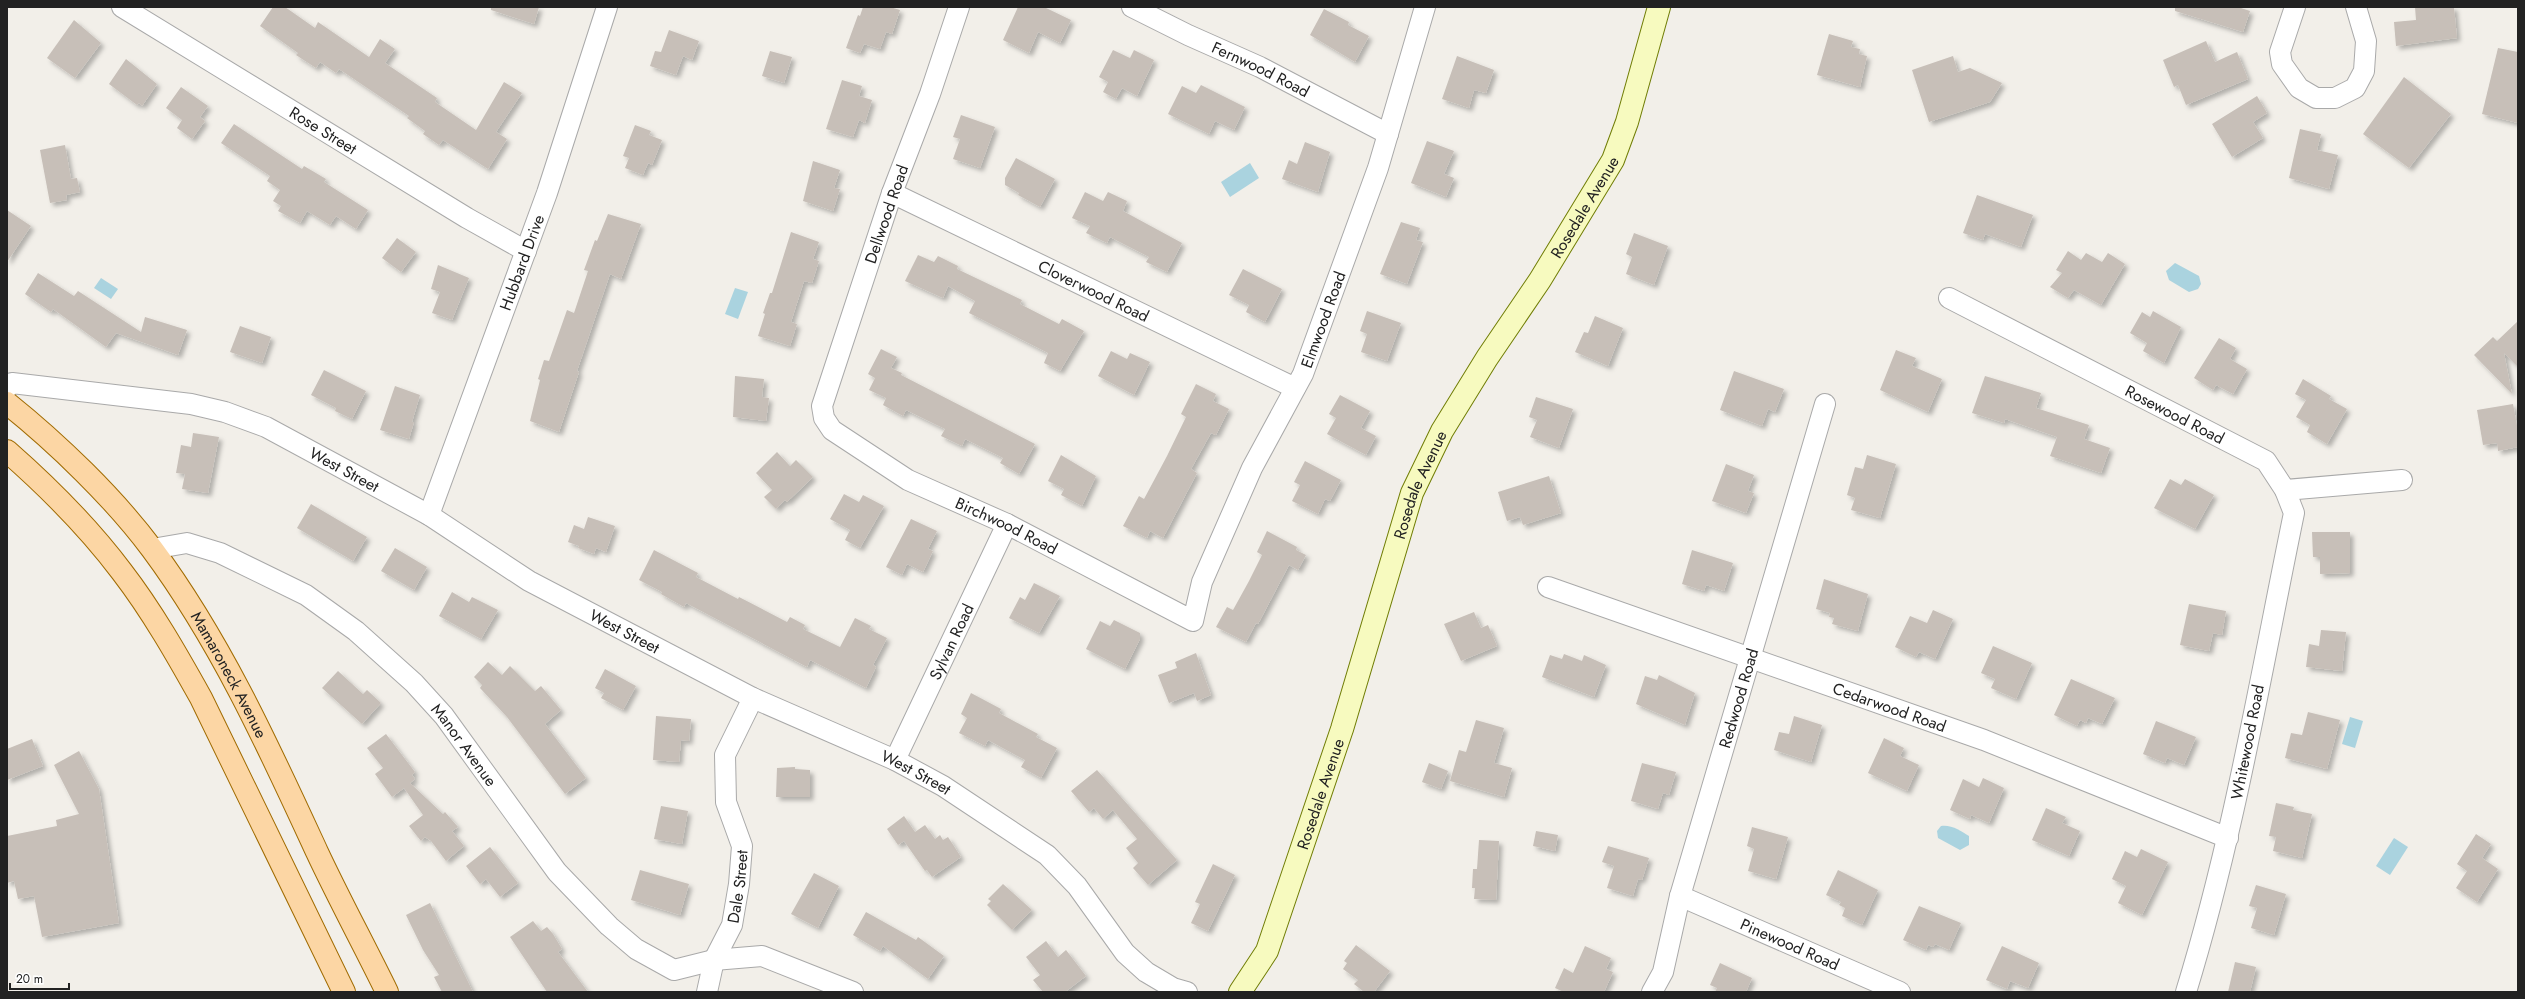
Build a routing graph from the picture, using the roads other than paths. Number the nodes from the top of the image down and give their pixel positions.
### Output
1 (122, 7) edge
2 (607, 7) edge
3 (959, 7) edge
4 (1132, 7) edge
5 (1425, 7) edge
6 (1659, 7) edge
7 (2295, 7) edge
8 (2356, 7) edge
9 (1388, 134) junction
10 (892, 193) junction
11 (526, 251) junction
12 (1948, 298) dead end
13 (7, 388) edge
14 (1296, 388) junction
15 (7, 403) edge
16 (1825, 404) dead end
17 (827, 423) joint
18 (7, 451) edge
19 (2402, 480) dead end
20 (2285, 490) junction
21 (429, 515) junction
22 (1007, 524) junction
23 (152, 549) junction
24 (1548, 587) dead end
25 (1193, 621) joint
26 (1751, 656) junction
27 (753, 698) junction
28 (895, 760) junction
29 (2228, 838) junction
30 (1680, 896) junction
31 (714, 960) junction
32 (344, 992) edge
33 (387, 992) edge
34 (707, 992) edge
35 (852, 992) edge
36 (1187, 992) edge
37 (1240, 992) edge
38 (1652, 992) edge
39 (1900, 992) edge
40 (2186, 992) edge

1 - 11 street, Rose Street
2 - 11 street, Hubbard Drive
3 - 10 street, Dellwood Road
4 - 9 street, Fernwood Road
5 - 9 street, Elmwood Road
6 - 37 street, Rosedale Avenue
7 - 8 street
9 - 14 street, Elmwood Road
10 - 14 street, Cloverwood Road
10 - 17 street, Dellwood Road
11 - 21 street, Hubbard Drive
12 - 20 street, Rosewood Road
13 - 21 street, West Street
14 - 25 street, Elmwood Road
15 - 23 main road, Mamaroneck Avenue
16 - 26 street, Redwood Road
17 - 22 street, Birchwood Road
18 - 32 main road
19 - 20 street
20 - 29 street, Whitewood Road
21 - 27 street, West Street
22 - 25 street, Birchwood Road
22 - 28 street, Sylvan Road
23 - 31 street, Manor Avenue
23 - 33 main road, Mamaroneck Avenue
24 - 26 street, Cedarwood Road
26 - 29 street, Cedarwood Road
26 - 30 street, Redwood Road
27 - 28 street, West Street
27 - 31 street, Dale Street
28 - 36 street, West Street
29 - 40 street, Whitewood Road
30 - 38 street, Redwood Road
30 - 39 street, Pinewood Road
31 - 34 street
31 - 35 street, Manor Avenue

